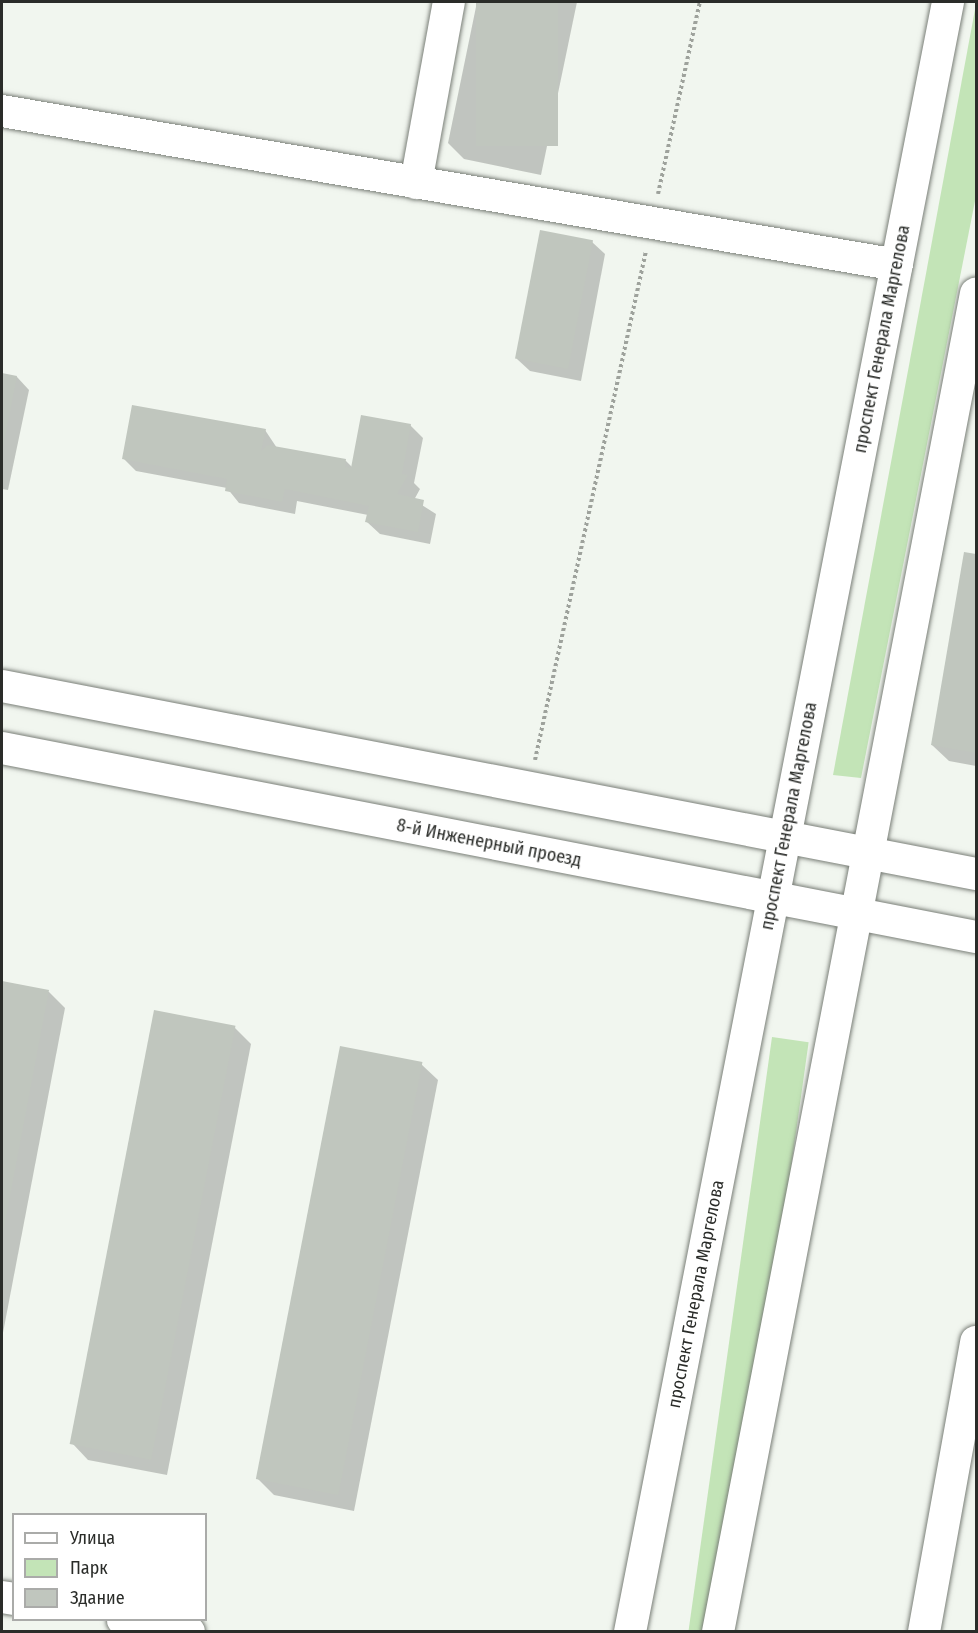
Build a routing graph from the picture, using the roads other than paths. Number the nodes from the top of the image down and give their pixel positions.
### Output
1 (449, 2) edge
2 (948, 2) edge
3 (2, 111) edge
4 (416, 183) junction
5 (897, 265) junction
6 (976, 294) edge
7 (2, 686) edge
8 (2, 748) edge
9 (785, 837) junction
10 (868, 854) junction
11 (976, 874) edge
12 (773, 898) junction
13 (857, 914) junction
14 (976, 937) edge
15 (976, 1342) edge
16 (128, 1621) edge
17 (189, 1632) edge
18 (630, 1632) edge
19 (718, 1632) edge
20 (924, 1632) edge

1 - 4 street
2 - 5 street, проспект Генерала Маргелова
3 - 4 street
4 - 5 street
5 - 9 street, проспект Генерала Маргелова
6 - 10 street
7 - 9 street
8 - 12 street, 8-й Инженерный проезд
9 - 10 street
9 - 12 street, проспект Генерала Маргелова
10 - 11 street
10 - 13 street
12 - 13 street, 8-й Инженерный проезд
12 - 18 street, проспект Генерала Маргелова
13 - 14 street, 8-й Инженерный проезд
13 - 19 street
15 - 20 street
16 - 17 street

